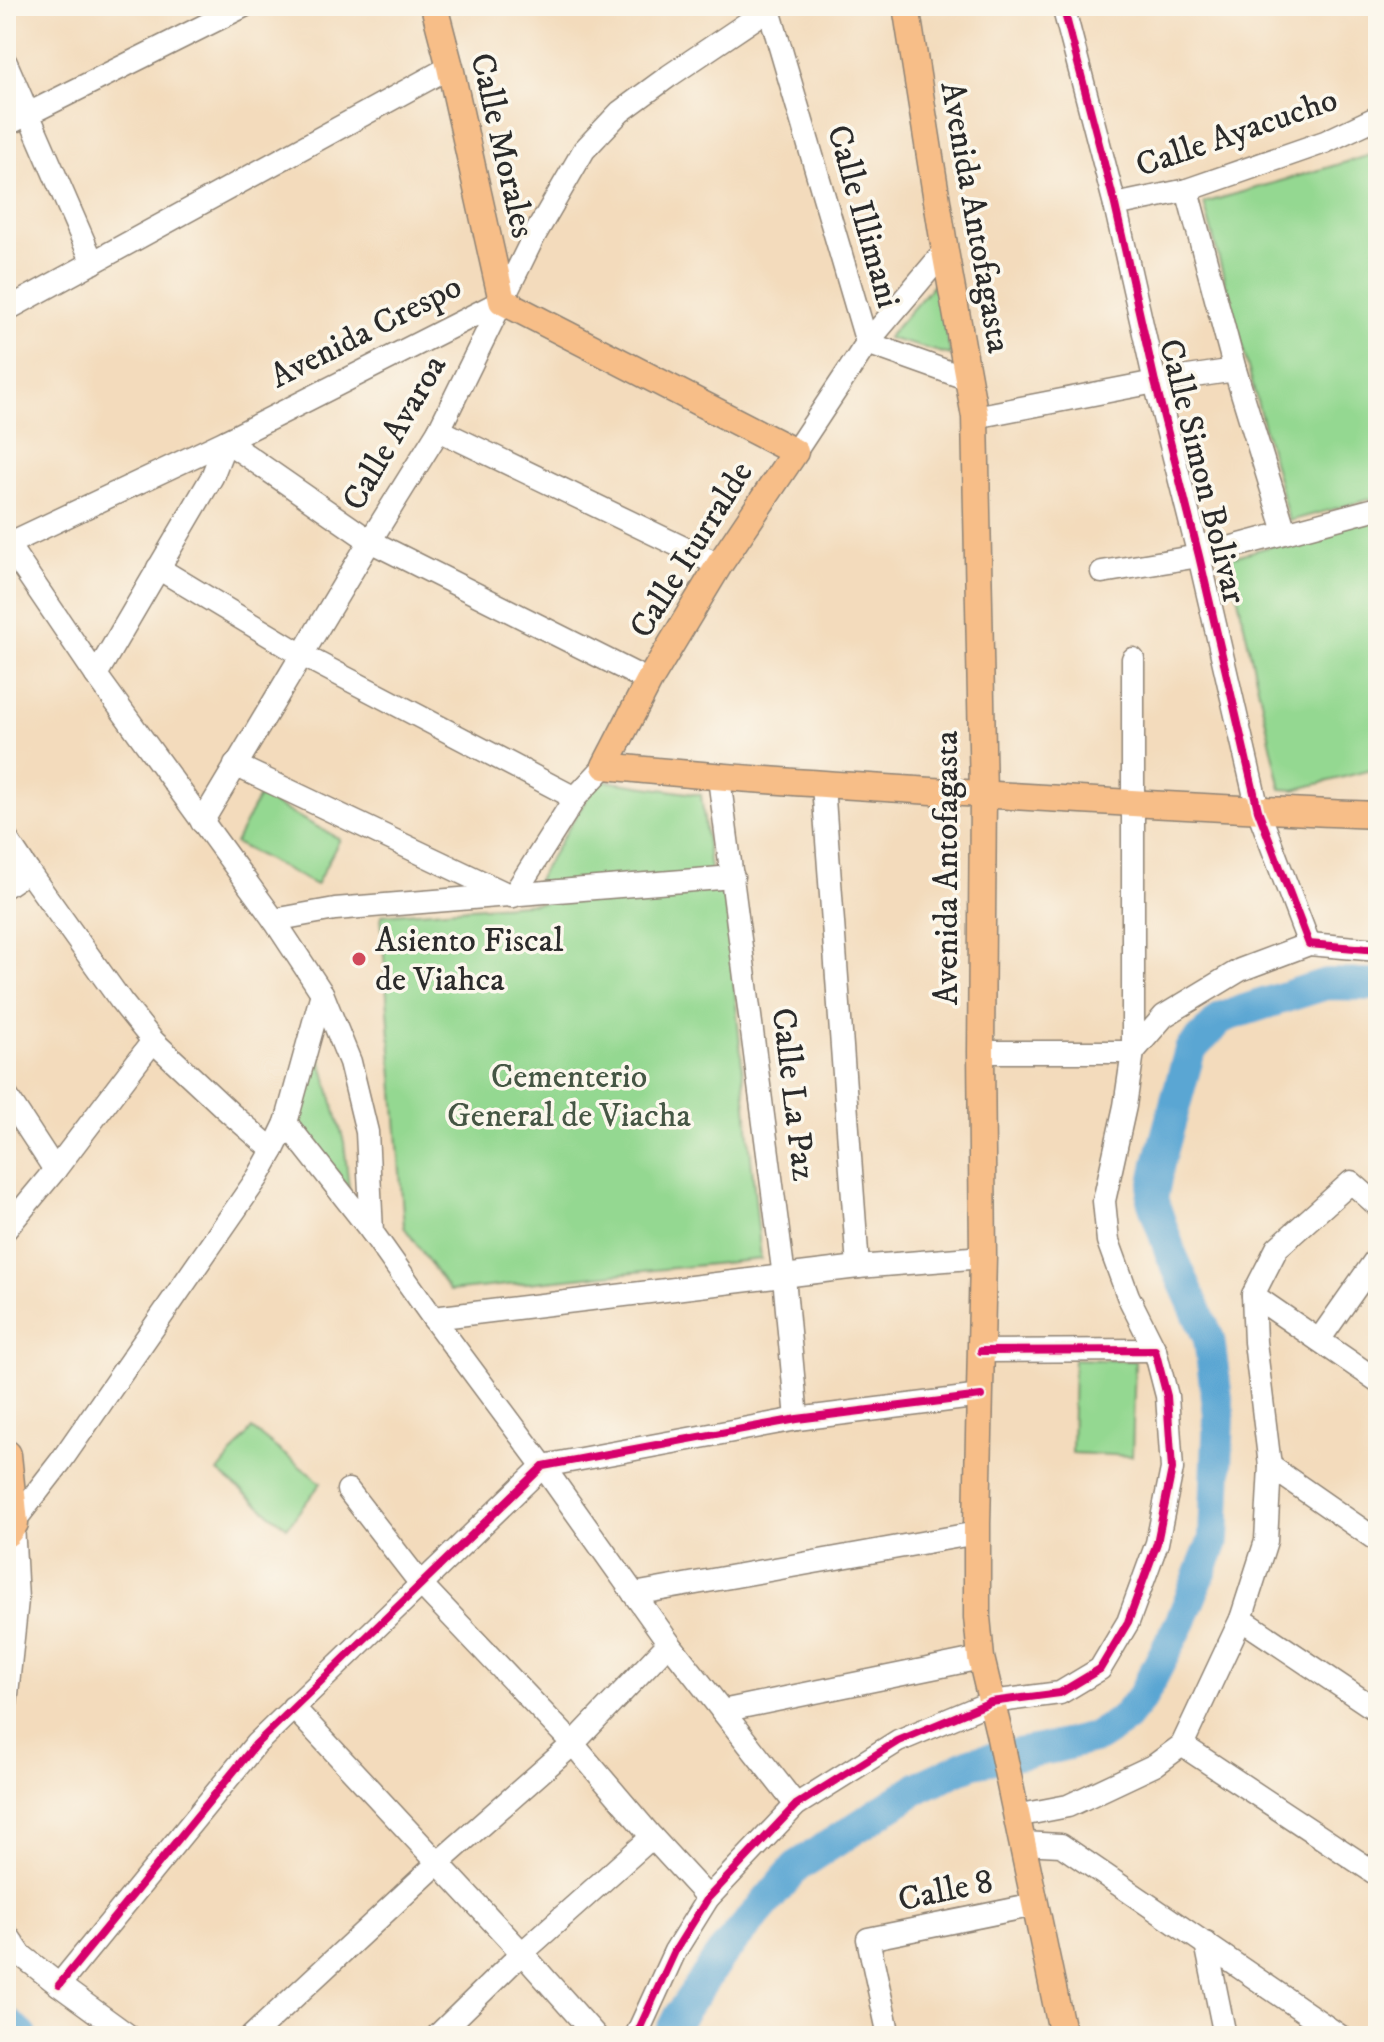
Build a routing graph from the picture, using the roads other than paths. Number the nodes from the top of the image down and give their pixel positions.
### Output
1 (244, 6) edge
2 (434, 6) edge
3 (906, 6) edge
4 (1063, 6) edge
5 (770, 7) edge
6 (6, 63) edge
7 (450, 67) junction
8 (27, 114) junction
9 (1378, 117) edge
10 (6, 125) edge
11 (1187, 190) junction
12 (1115, 205) junction
13 (945, 251) junction
14 (93, 263) junction
15 (502, 301) junction
16 (6, 310) edge
17 (867, 343) junction
18 (1235, 370) junction
19 (968, 379) junction
20 (1155, 382) junction
21 (975, 417) junction
22 (439, 430) junction
23 (226, 441) junction
24 (795, 452) junction
25 (1378, 508) edge
26 (1285, 532) junction
27 (370, 541) junction
28 (6, 544) edge
29 (1199, 556) junction
30 (719, 565) junction
31 (158, 568) junction
32 (1102, 572) dead end
33 (302, 655) junction
34 (1133, 659) dead end
35 (96, 675) junction
36 (649, 681) junction
37 (235, 765) junction
38 (605, 766) junction
39 (719, 778) junction
40 (823, 785) junction
41 (983, 794) junction
42 (575, 798) junction
43 (1133, 803) junction
44 (1258, 810) junction
45 (1378, 815) edge
46 (202, 822) junction
47 (6, 838) edge
48 (28, 871) junction
49 (733, 877) junction
50 (6, 886) edge
51 (513, 896) junction
52 (274, 920) junction
53 (1309, 944) junction
54 (1378, 950) edge
55 (322, 993) junction
56 (153, 1041) junction
57 (981, 1052) junction
58 (1133, 1052) junction
59 (6, 1095) edge
60 (286, 1123) junction
61 (273, 1150) junction
62 (55, 1170) junction
63 (1378, 1206) edge
64 (6, 1229) edge
65 (372, 1232) junction
66 (1378, 1256) edge
67 (983, 1257) junction
68 (858, 1267) junction
69 (784, 1277) junction
70 (1253, 1295) junction
71 (433, 1318) junction
72 (1319, 1340) junction
73 (1155, 1350) junction
74 (981, 1351) junction
75 (1378, 1381) edge
76 (981, 1396) junction
77 (797, 1419) junction
78 (6, 1455) edge
79 (543, 1466) junction
80 (1270, 1466) junction
81 (348, 1490) dead end
82 (10, 1527) edge
83 (977, 1533) junction
84 (1378, 1541) edge
85 (421, 1584) junction
86 (634, 1594) junction
87 (1241, 1619) junction
88 (669, 1643) junction
89 (981, 1658) junction
90 (991, 1702) junction
91 (6, 1703) edge
92 (293, 1707) junction
93 (722, 1711) junction
94 (1378, 1711) edge
95 (573, 1744) junction
96 (1182, 1745) junction
97 (1014, 1803) junction
98 (796, 1805) junction
99 (652, 1837) junction
100 (1022, 1843) junction
101 (438, 1863) junction
102 (1378, 1875) edge
103 (708, 1898) junction
104 (1035, 1905) junction
105 (6, 1933) edge
106 (1206, 1943) junction
107 (522, 1953) junction
108 (59, 1985) junction
109 (129, 2036) edge
110 (252, 2036) edge
111 (437, 2036) edge
112 (596, 2036) edge
113 (636, 2036) edge
114 (889, 2036) edge
115 (1063, 2036) edge
116 (1225, 2036) edge
117 (1340, 2036) edge

1 - 8 street
2 - 7 main road, Calle Morales
3 - 13 main road, Avenida Antofagasta
4 - 12 street, Calle Simon Bolivar
5 - 15 street, Calle Avaroa
5 - 17 street, Calle Illimani
6 - 8 street
7 - 14 street
7 - 15 main road, Calle Morales
8 - 10 street
8 - 14 street
9 - 11 street, Calle Ayacucho
11 - 12 street, Calle Ayacucho
11 - 18 street
12 - 20 street, Calle Simon Bolivar
13 - 17 street, Calle Iturralde
13 - 19 main road, Avenida Antofagasta
14 - 16 street
15 - 22 street, Calle Avaroa
15 - 23 street, Avenida Crespo
15 - 24 main road, Avenida Crespo
17 - 19 street, Calle Illimani
17 - 24 street, Calle Iturralde
18 - 20 street
18 - 26 street
19 - 21 main road, Avenida Antofagasta
20 - 21 street
20 - 29 street, Calle Simon Bolivar
21 - 41 main road, Avenida Antofagasta
22 - 27 street, Calle Avaroa
22 - 30 street
23 - 27 street
23 - 28 street, Avenida Crespo
23 - 31 street
24 - 30 main road, Calle Iturralde
25 - 26 street
26 - 29 street
27 - 33 street, Calle Avaroa
27 - 36 street
28 - 35 street
29 - 32 street
29 - 44 street, Calle Simon Bolivar
30 - 36 main road, Calle Iturralde
31 - 33 street
31 - 35 street
33 - 37 street, Calle Avaroa
33 - 42 street
34 - 43 street
35 - 46 street
36 - 38 main road, Calle Iturralde
37 - 46 street, Calle Avaroa
37 - 51 street
38 - 39 main road
38 - 42 street, Calle Iturralde
39 - 40 main road
39 - 49 street, Calle La Paz
40 - 41 main road
40 - 68 street
41 - 43 main road
41 - 57 main road, Avenida Antofagasta
42 - 51 street, Calle Iturralde
43 - 44 main road
43 - 58 street
44 - 45 main road
44 - 53 street, Calle Simon Bolivar
46 - 52 street
47 - 48 street
48 - 50 street
48 - 56 street
49 - 51 street
49 - 69 street, Calle La Paz
51 - 52 street
52 - 55 street
53 - 54 street
53 - 58 street
55 - 60 street
55 - 65 street
56 - 61 street
56 - 62 street
57 - 58 street
57 - 67 main road, Avenida Antofagasta
58 - 73 street
59 - 62 street
60 - 61 street
60 - 65 street
61 - 82 street
62 - 64 street
63 - 70 street
65 - 71 street
66 - 72 street
67 - 68 street
67 - 74 main road, Avenida Antofagasta
68 - 69 street
69 - 71 street
69 - 77 street, Calle La Paz
70 - 72 street
70 - 80 street
71 - 79 street
72 - 75 street
73 - 74 street
73 - 90 street
74 - 76 main road, Avenida Antofagasta
76 - 77 street
76 - 83 main road, Avenida Antofagasta
77 - 79 street
78 - 82 highway
79 - 85 street
79 - 86 street
80 - 84 street
80 - 87 street
81 - 85 street
82 - 91 street
83 - 86 street
83 - 89 main road, Avenida Antofagasta
85 - 92 street
85 - 95 street
86 - 88 street
87 - 94 street
87 - 96 street
88 - 93 street
88 - 95 street
89 - 90 main road, Avenida Antofagasta
89 - 93 street
90 - 97 main road, Avenida Antofagasta
90 - 98 street
92 - 101 street
92 - 108 street
93 - 98 street
95 - 99 street
95 - 101 street
96 - 97 street
96 - 102 street
97 - 100 main road, Avenida Antofagasta
98 - 103 street
99 - 103 street
99 - 107 street
100 - 104 main road, Avenida Antofagasta
100 - 106 street
101 - 107 street
101 - 110 street
103 - 113 street
104 - 114 street, Calle 8
104 - 115 main road, Avenida Antofagasta
105 - 108 street
106 - 116 street
106 - 117 street
107 - 111 street
107 - 112 street
108 - 109 street

